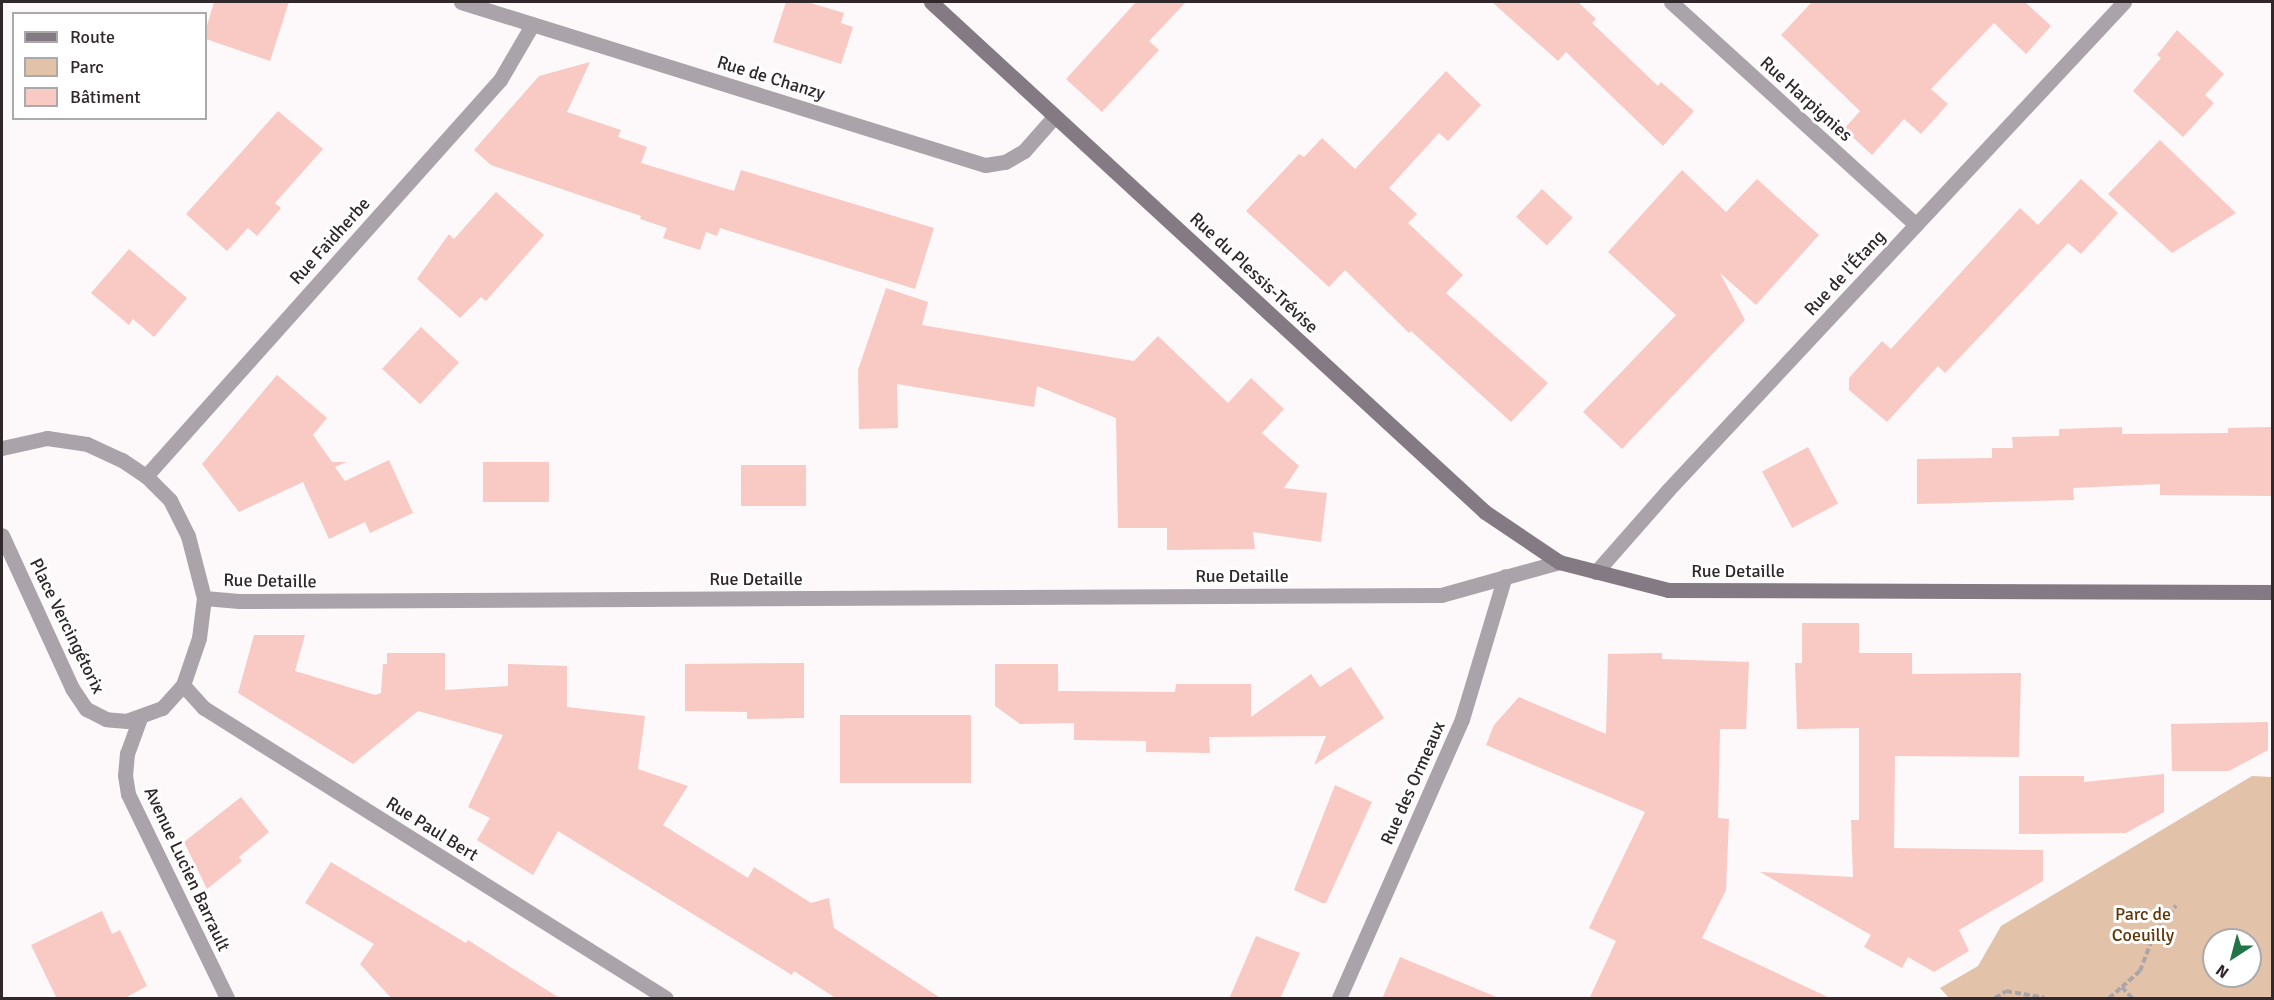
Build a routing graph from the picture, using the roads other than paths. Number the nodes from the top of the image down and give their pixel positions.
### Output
1 (461, 2) edge
2 (931, 2) edge
3 (1671, 2) edge
4 (2124, 2) edge
5 (532, 25) junction
6 (1054, 117) junction
7 (1916, 225) junction
8 (2, 448) edge
9 (146, 476) junction
10 (2, 535) edge
11 (1559, 562) junction
12 (1596, 572) junction
13 (1505, 576) junction
14 (2272, 592) edge
15 (204, 598) junction
16 (183, 685) junction
17 (140, 718) junction
18 (227, 999) edge
19 (666, 999) edge
20 (1339, 999) edge

1 - 5 street, Rue de Chanzy
2 - 6 street, Rue du Plessis-Trévise
3 - 7 street, Rue Harpignies
4 - 7 street, Rue de l'Étang
5 - 6 street, Rue de Chanzy
5 - 9 street, Rue Faidherbe
6 - 11 street, Rue du Plessis-Trévise
7 - 12 street, Rue de l'Étang
8 - 9 street, Place Vercingétorix
9 - 15 street, Place Vercingétorix
10 - 17 street, Place Vercingétorix
11 - 12 street, Rue Detaille
11 - 13 street, Rue Detaille
12 - 14 street, Rue Detaille
13 - 15 street, Rue Detaille
13 - 20 street, Rue des Ormeaux
15 - 16 street, Place Vercingétorix
16 - 17 street, Place Vercingétorix
16 - 19 street, Rue Paul Bert
17 - 18 street, Avenue Lucien Barrault

